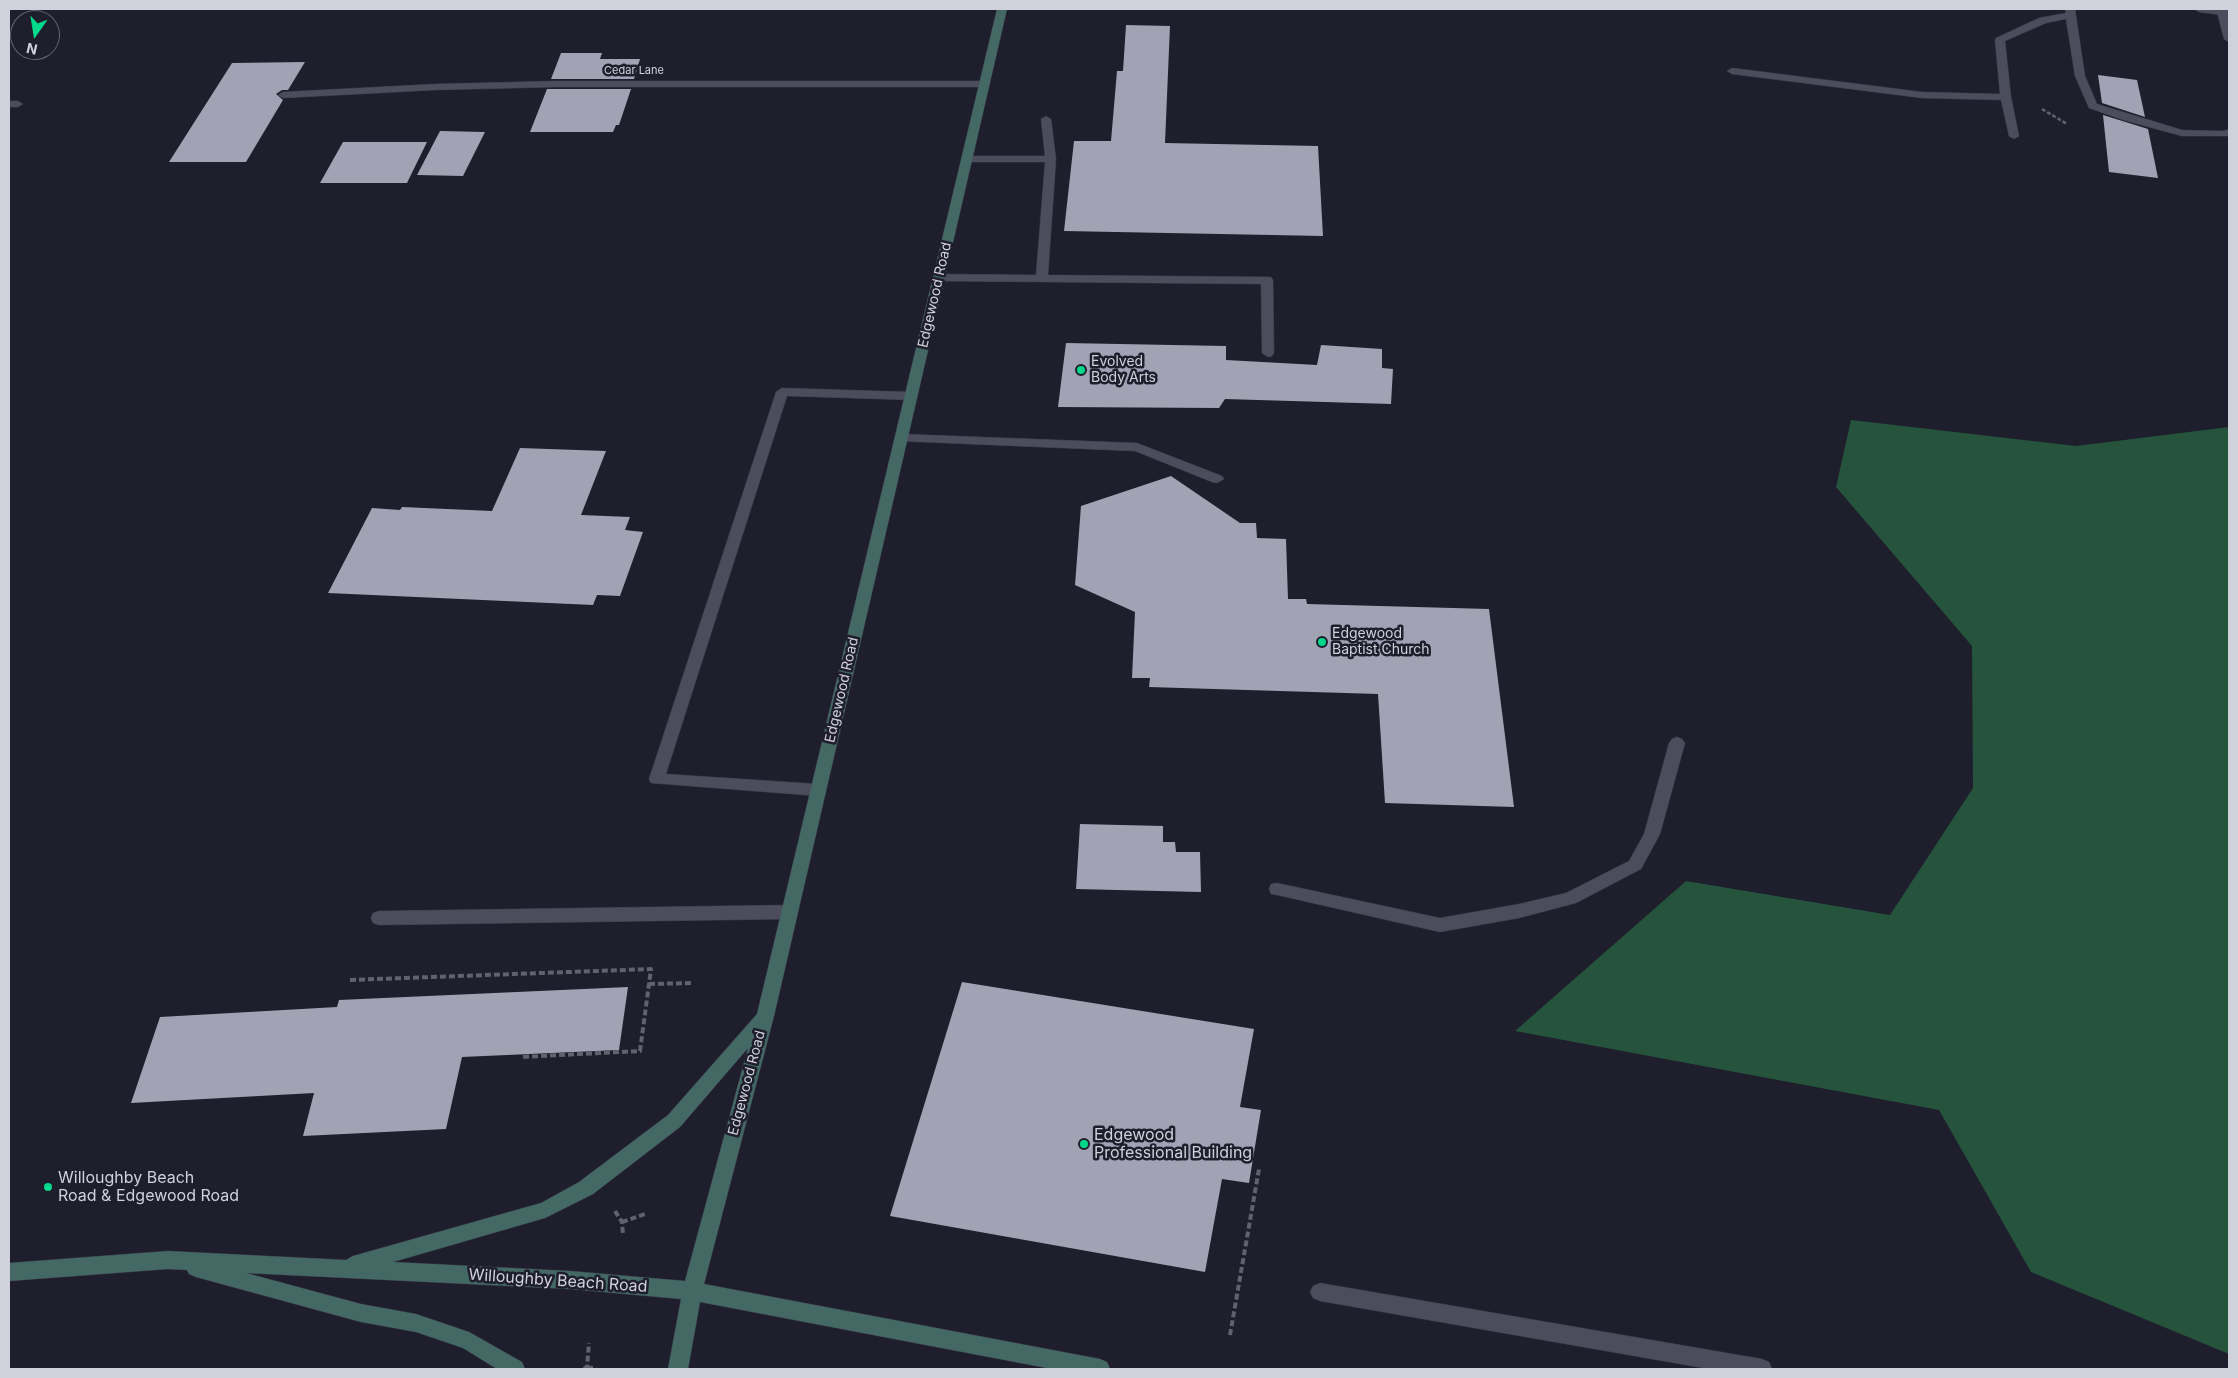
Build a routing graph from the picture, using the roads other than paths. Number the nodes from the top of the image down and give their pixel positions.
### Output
1 (1002, 9) edge
2 (2199, 9) edge
3 (2071, 12) edge
4 (2226, 12) edge
5 (2229, 39) edge
6 (1732, 71) dead end
7 (985, 84) junction
8 (283, 95) dead end
9 (2006, 97) junction
10 (1046, 119) dead end
11 (2229, 132) edge
12 (2014, 136) dead end
13 (968, 159) junction
14 (1051, 159) junction
15 (940, 278) junction
16 (1042, 279) junction
17 (1268, 353) dead end
18 (912, 396) junction
19 (902, 438) junction
20 (1217, 479) dead end
21 (1677, 743) dead end
22 (818, 790) junction
23 (1277, 888) dead end
24 (789, 912) junction
25 (379, 918) dead end
26 (765, 1016) junction
27 (168, 1260) junction
28 (341, 1268) junction
29 (9, 1272) edge
30 (692, 1291) junction
31 (1320, 1292) dead end
32 (514, 1369) edge
33 (678, 1369) edge
34 (1100, 1369) edge
35 (1762, 1369) edge

1 - 7 main road, Edgewood Road
2 - 4 street
3 - 9 street
3 - 11 street
4 - 5 street
6 - 9 street
7 - 8 street, Cedar Lane
7 - 13 main road, Edgewood Road
9 - 12 street
10 - 14 street
13 - 14 street
13 - 15 main road, Edgewood Road
14 - 16 street
15 - 16 street
15 - 18 main road, Edgewood Road
16 - 17 street
18 - 19 main road, Edgewood Road
18 - 22 street
19 - 20 street
19 - 22 main road, Edgewood Road
21 - 23 street
22 - 24 main road, Edgewood Road
24 - 25 street
24 - 26 main road, Edgewood Road
26 - 28 main road
26 - 30 main road, Edgewood Road
27 - 28 main road, Willoughby Beach Road
27 - 29 main road, Willoughby Beach Road
27 - 32 main road
28 - 30 main road, Willoughby Beach Road
30 - 33 main road, Edgewood Road
30 - 34 main road, Willoughby Beach Road
31 - 35 street

